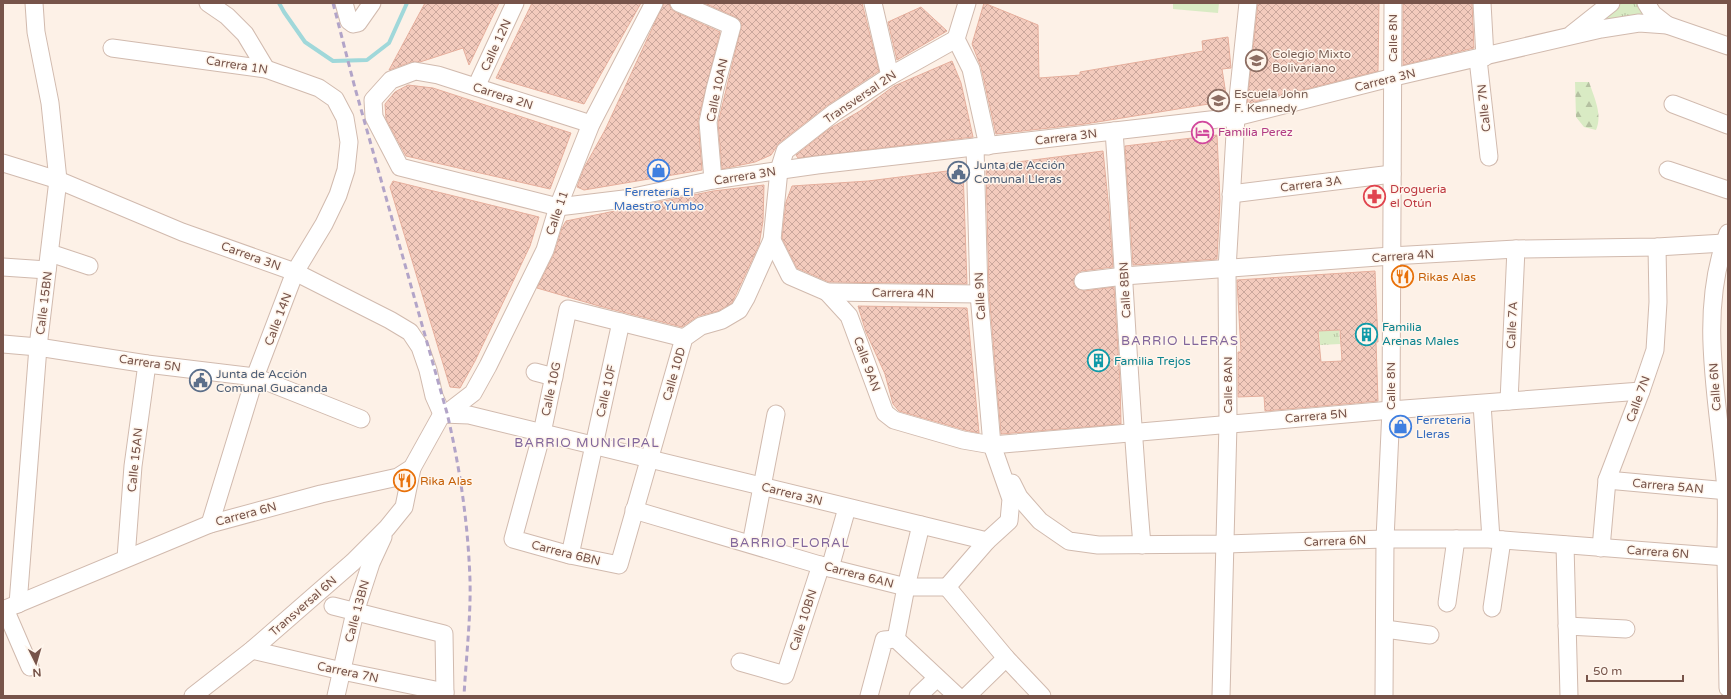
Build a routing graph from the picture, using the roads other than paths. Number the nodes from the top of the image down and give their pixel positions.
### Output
1 (34, 3) edge
2 (208, 3) edge
3 (344, 3) edge
4 (372, 3) edge
5 (515, 3) edge
6 (654, 3) edge
7 (679, 3) edge
8 (873, 3) edge
9 (967, 3) edge
10 (1248, 3) edge
11 (1393, 3) edge
12 (1482, 3) edge
13 (1611, 3) edge
14 (1646, 3) edge
15 (1667, 26) junction
16 (956, 38) junction
17 (1565, 38) junction
18 (1728, 46) edge
19 (112, 48) dead end
20 (1482, 58) junction
21 (266, 69) junction
22 (890, 76) junction
23 (1394, 77) junction
24 (476, 87) junction
25 (1673, 104) dead end
26 (1236, 117) junction
27 (345, 118) joint
28 (591, 124) junction
29 (1728, 125) edge
30 (1114, 131) junction
31 (981, 146) junction
32 (1489, 157) dead end
33 (3, 163) edge
34 (400, 167) joint
35 (779, 170) junction
36 (1668, 170) dead end
37 (1392, 174) junction
38 (58, 180) junction
39 (713, 180) junction
40 (1728, 190) edge
41 (1231, 194) junction
42 (558, 208) junction
43 (1726, 237) edge
44 (772, 240) junction
45 (1657, 247) junction
46 (1516, 249) junction
47 (50, 253) junction
48 (1391, 256) junction
49 (3, 266) edge
50 (89, 266) dead end
51 (1227, 269) junction
52 (47, 270) junction
53 (295, 272) junction
54 (1124, 276) junction
55 (1083, 281) dead end
56 (827, 292) junction
57 (979, 294) junction
58 (622, 322) junction
59 (684, 338) junction
60 (3, 344) edge
61 (38, 347) junction
62 (147, 364) junction
63 (535, 372) dead end
64 (255, 377) junction
65 (554, 377) junction
66 (1641, 391) junction
67 (1509, 401) junction
68 (1482, 404) junction
69 (1391, 410) junction
70 (445, 414) junction
71 (776, 414) dead end
72 (361, 419) dead end
73 (1228, 424) junction
74 (1132, 432) junction
75 (542, 433) junction
76 (594, 445) junction
77 (992, 445) junction
78 (654, 460) junction
79 (412, 468) junction
80 (1607, 480) junction
81 (762, 486) junction
82 (1727, 491) edge
83 (847, 508) junction
84 (639, 512) junction
85 (210, 524) junction
86 (921, 526) junction
87 (387, 528) junction
88 (992, 536) junction
89 (513, 539) joint
90 (1456, 539) junction
91 (1385, 540) junction
92 (1497, 540) junction
93 (751, 544) junction
94 (1226, 544) junction
95 (1142, 545) junction
96 (1565, 546) junction
97 (1601, 548) junction
98 (570, 555) junction
99 (1726, 557) junction
100 (126, 558) junction
101 (619, 565) joint
102 (825, 566) junction
103 (906, 587) junction
104 (947, 587) junction
105 (1447, 602) dead end
106 (333, 606) dead end
107 (9, 608) edge
108 (1492, 608) dead end
109 (355, 612) junction
110 (1567, 626) junction
111 (1385, 629) junction
112 (1626, 629) dead end
113 (1430, 635) dead end
114 (896, 639) junction
115 (252, 650) junction
116 (1006, 658) junction
117 (740, 662) dead end
118 (30, 667) dead end
119 (342, 671) junction
120 (938, 678) junction
121 (1728, 688) edge
122 (200, 693) edge
123 (445, 694) edge
124 (336, 696) edge
125 (869, 696) edge
126 (918, 696) edge
127 (957, 696) edge
128 (967, 696) edge
129 (1042, 696) edge
130 (1221, 696) edge
131 (1384, 696) edge
132 (1569, 696) edge

1 - 38 street, Calle 15BN
2 - 21 street
3 - 4 street
5 - 24 street, Calle 12N
6 - 28 street, Calle 11
7 - 39 street, Calle 10AN
8 - 22 street
9 - 16 street
10 - 26 street, Calle 8AN
11 - 23 street, Calle 8N
12 - 20 street, Calle 7N
13 - 17 street
14 - 15 street
15 - 17 street, Carrera 3N
15 - 18 street, Carrera 3N
16 - 22 street, Transversal 2N
16 - 31 street, Calle 9N
17 - 20 street, Carrera 3N
19 - 21 street, Carrera 1N
20 - 23 street, Carrera 3N
20 - 32 street, Calle 7N
21 - 27 street, Carrera 1N
22 - 35 street, Transversal 2N
23 - 26 street, Carrera 3N
23 - 37 street, Calle 8N
24 - 28 street, Carrera 2N
24 - 34 street, Carrera 2N
25 - 29 street
26 - 30 street, Carrera 3N
26 - 41 street, Calle 8AN
27 - 53 street, Calle 14N
28 - 42 street, Calle 11
30 - 31 street, Carrera 3N
30 - 54 street, Calle 8BN
31 - 35 street, Carrera 3N
31 - 57 street, Calle 9N
33 - 38 street, Carrera 3N
34 - 42 street, Carrera 3N
35 - 39 street, Carrera 3N
35 - 44 street, Calle 10D
36 - 40 street
37 - 41 street, Carrera 3A
37 - 48 street, Calle 8N
38 - 47 street, Calle 15BN
38 - 53 street, Carrera 3N
39 - 42 street, Carrera 3N
41 - 51 street, Calle 8AN
42 - 70 street, Calle 11
43 - 45 street, Carrera 4N
43 - 82 street, Calle 6N
44 - 56 street, Calle 9AN
44 - 59 street, Calle 10D
45 - 46 street, Carrera 4N
45 - 66 street, Calle 7N
46 - 48 street, Carrera 4N
46 - 67 street, Calle 7A
47 - 50 street
47 - 52 street, Calle 15BN
48 - 51 street, Carrera 4N
48 - 69 street, Calle 8N
49 - 52 street
51 - 54 street, Carrera 4N
51 - 73 street, Calle 8AN
52 - 61 street, Calle 15BN
53 - 64 street, Calle 14N
53 - 70 street, Carrera 3N
54 - 55 street, Carrera 4N
54 - 74 street, Calle 8BN
56 - 57 street, Carrera 4N
56 - 77 street, Calle 9AN
57 - 77 street, Calle 9N
58 - 59 street
58 - 65 street, Calle 10G
58 - 76 street, Calle 10F
59 - 78 street, Calle 10D
60 - 61 street, Carrera 5N
61 - 62 street, Carrera 5N
61 - 107 street, Calle 15BN
62 - 64 street, Carrera 5N
62 - 100 street, Calle 15AN
63 - 65 street
64 - 72 street, Carrera 5N
64 - 85 street, Calle 14N
65 - 75 street, Calle 10G
66 - 67 street, Carrera 5N
66 - 80 street, Calle 7N
67 - 68 street, Carrera 5N
68 - 69 street, Carrera 5N
68 - 92 street
69 - 73 street, Carrera 5N
69 - 91 street, Calle 8N
70 - 75 street, Carrera 3N
70 - 79 street
71 - 81 street
73 - 74 street, Carrera 5N
73 - 94 street, Calle 8AN
74 - 77 street, Carrera 5N
74 - 95 street, Calle 8BN
75 - 76 street, Carrera 3N
75 - 89 street, Calle 10G
76 - 78 street, Carrera 3N
76 - 98 street, Calle 10F
77 - 88 street
77 - 95 street, Carrera 6N
78 - 81 street, Carrera 3N
78 - 84 street, Calle 10D
79 - 85 street, Carrera 6N
79 - 87 street, Transversal 6N
80 - 82 street, Carrera 5AN
80 - 97 street, Calle 7N
81 - 83 street, Carrera 3N
81 - 93 street
82 - 99 street, Calle 6N
83 - 86 street, Carrera 3N
83 - 102 street, Calle 10BN
84 - 93 street, Carrera 6AN
84 - 101 street, Calle 10D
85 - 100 street, Carrera 6N
86 - 88 street, Carrera 3N
86 - 103 street
87 - 109 street, Calle 13BN
87 - 115 street, Transversal 6N
88 - 104 street
89 - 98 street, Carrera 6BN
90 - 91 street, Carrera 6N
90 - 92 street, Carrera 6N
90 - 105 street
91 - 94 street, Carrera 6N
91 - 111 street, Calle 8N
92 - 96 street, Carrera 6N
92 - 108 street
93 - 102 street, Carrera 6AN
94 - 95 street, Carrera 6N
94 - 130 street, Calle 8AN
96 - 97 street, Carrera 6N
96 - 110 street
97 - 99 street, Carrera 6N
98 - 101 street, Carrera 6BN
99 - 121 street, Calle 6N
100 - 107 street, Carrera 6N
102 - 103 street, Carrera 6AN
102 - 117 street, Calle 10BN
103 - 104 street, Carrera 6AN
103 - 114 street
104 - 116 street
106 - 109 street
107 - 118 street
109 - 119 street, Calle 13BN
109 - 123 street
110 - 112 street
110 - 132 street
111 - 113 street
111 - 131 street, Calle 8N
114 - 120 street
114 - 125 street
115 - 119 street, Carrera 7N
115 - 122 street, Transversal 6N
116 - 128 street
116 - 129 street
119 - 123 street, Carrera 7N
119 - 124 street, Calle 13BN
120 - 126 street
120 - 127 street

